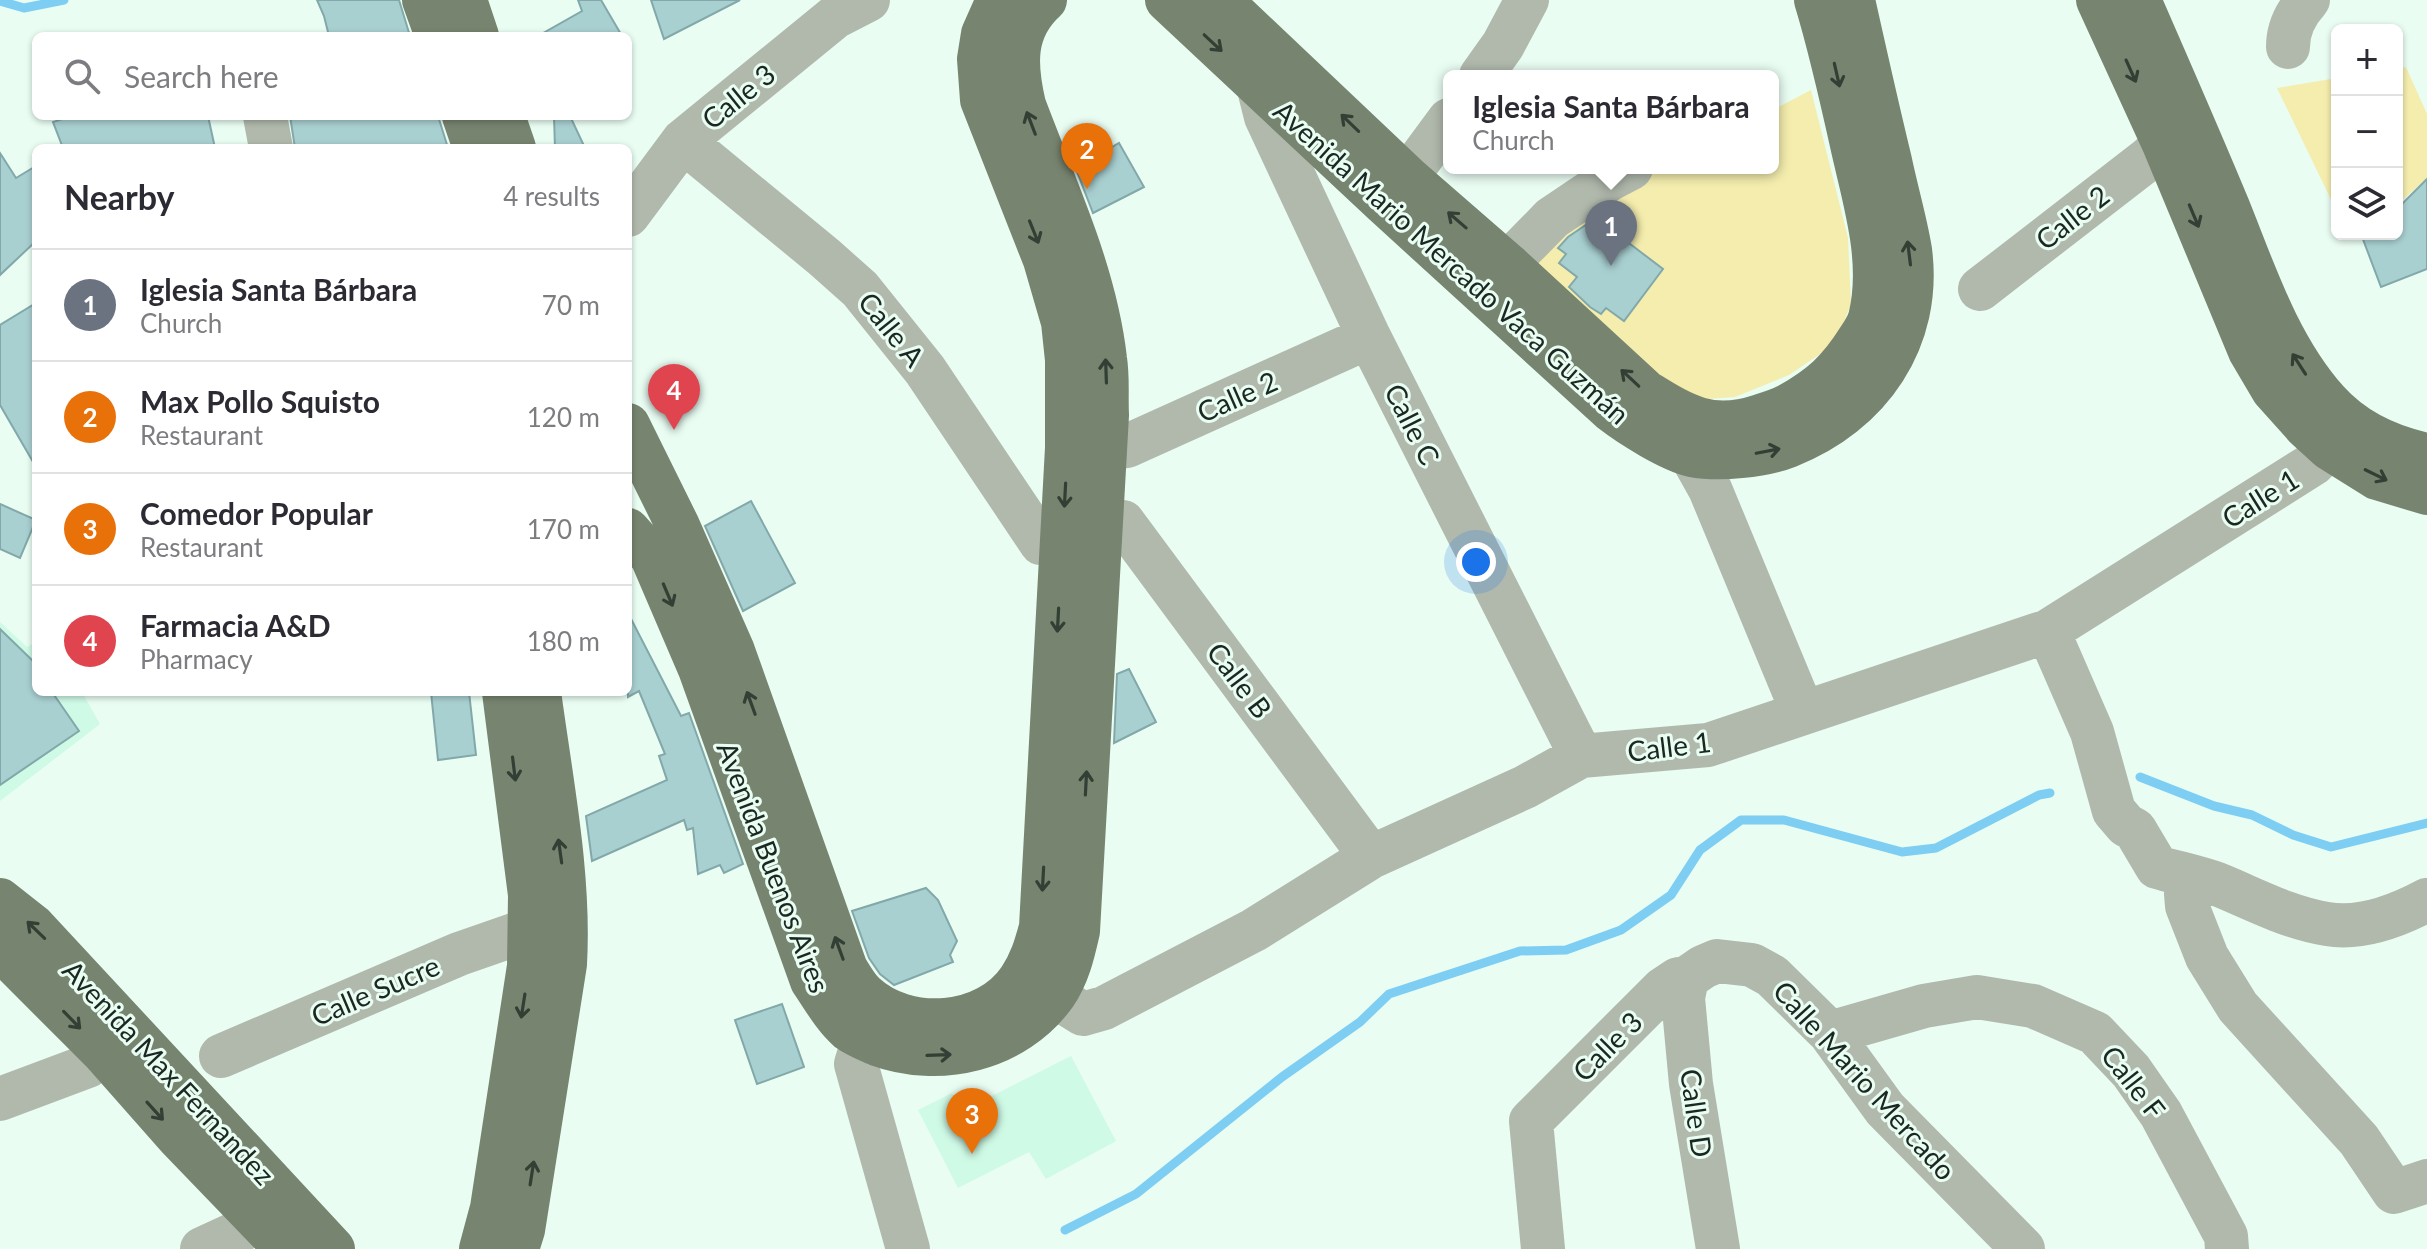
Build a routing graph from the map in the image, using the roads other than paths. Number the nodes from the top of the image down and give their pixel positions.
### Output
1 (424, 0) edge
2 (465, 0) edge
3 (868, 0) edge
4 (998, 0) edge
5 (1045, 0) edge
6 (1167, 0) edge
7 (1220, 0) edge
8 (1527, 0) edge
9 (1816, 0) edge
10 (1853, 0) edge
11 (2098, 0) edge
12 (2139, 0) edge
13 (2308, 0) edge
14 (436, 32) edge
15 (476, 32) edge
16 (2288, 47) dead end
17 (1485, 70) edge
18 (1271, 72) junction
19 (266, 120) edge
20 (465, 120) edge
21 (504, 120) edge
22 (1443, 128) edge
23 (2180, 136) junction
24 (683, 141) junction
25 (270, 144) edge
26 (474, 144) edge
27 (513, 144) edge
28 (1620, 174) edge
29 (1396, 190) junction
30 (632, 210) edge
31 (1507, 264) junction
32 (1980, 289) dead end
33 (1887, 325) junction
34 (1369, 337) junction
35 (632, 434) edge
36 (632, 436) edge
37 (2339, 436) junction
38 (1693, 437) junction
39 (1086, 448) junction
40 (2427, 455) edge
41 (632, 485) edge
42 (2427, 493) edge
43 (1100, 519) junction
44 (632, 534) edge
45 (1062, 542) junction
46 (2048, 631) junction
47 (505, 696) edge
48 (540, 696) edge
49 (1803, 713) junction
50 (1581, 756) junction
51 (1371, 857) junction
52 (2191, 877) junction
53 (0, 900) edge
54 (2427, 900) edge
55 (549, 928) junction
56 (0, 949) edge
57 (1687, 978) junction
58 (1054, 996) junction
59 (874, 1023) junction
60 (1830, 1033) junction
61 (116, 1040) junction
62 (221, 1056) dead end
63 (0, 1099) edge
64 (2427, 1181) edge
65 (268, 1204) junction
66 (202, 1249) edge
67 (286, 1249) edge
68 (333, 1249) edge
69 (481, 1249) edge
70 (517, 1249) edge
71 (908, 1249) edge
72 (1543, 1249) edge
73 (1718, 1249) edge
74 (2023, 1249) edge
75 (2227, 1249) edge

1 - 14 main road
2 - 15 main road
3 - 24 street, Calle 3
4 -> 39 main road
39 -> 5 main road
6 -> 18 main road, Avenida Mario Mercado Vaca Guzmán
7 - 18 main road, Avenida Mario Mercado Vaca Guzmán
8 - 17 street
9 -> 33 main road, Avenida Mario Mercado Vaca Guzmán
33 -> 10 main road, Avenida Mario Mercado Vaca Guzmán
11 -> 23 main road
12 - 23 main road
13 - 16 street
18 - 29 main road, Avenida Mario Mercado Vaca Guzmán
18 - 34 street, Calle C
19 - 25 street
20 - 26 main road
21 - 27 main road
22 - 29 street
23 - 32 street, Calle 2
23 - 37 main road
24 - 30 street, Calle 3
24 - 45 street, Calle A
28 - 31 street
31 -> 29 main road, Avenida Mario Mercado Vaca Guzmán
29 - 38 main road, Avenida Mario Mercado Vaca Guzmán
38 -> 31 main road, Avenida Mario Mercado Vaca Guzmán
33 - 38 main road, Avenida Mario Mercado Vaca Guzmán
34 - 39 street, Calle 2
34 - 50 street, Calle C
59 -> 35 main road, Avenida Buenos Aires
36 - 41 main road
37 - 40 main road
37 -> 42 main road
37 - 46 street, Calle 1
38 - 49 street
39 - 43 main road
39 -> 45 main road
43 - 51 street, Calle B
58 -> 43 main road
44 -> 59 main road, Avenida Buenos Aires
45 -> 59 main road
46 - 49 street, Calle 1
46 - 52 street
47 -> 55 main road
55 -> 48 main road
49 - 50 street, Calle 1
50 - 51 street, Calle 1
51 - 58 street, Calle 1
52 - 54 street
52 - 64 street
61 -> 53 main road, Avenida Max Fernandez
55 - 62 street, Calle Sucre
55 -> 69 main road
70 -> 55 main road
56 -> 61 main road, Avenida Max Fernandez
57 - 60 street, Calle Mario Mercado
57 - 72 street, Calle 3
57 - 73 street, Calle D
59 -> 58 main road
59 - 71 street
60 - 74 street, Calle Mario Mercado
60 - 75 street, Calle F
61 - 63 street
61 - 65 main road, Avenida Max Fernandez
65 - 66 street
65 - 67 main road, Avenida Max Fernandez
65 - 68 main road, Avenida Max Fernandez

